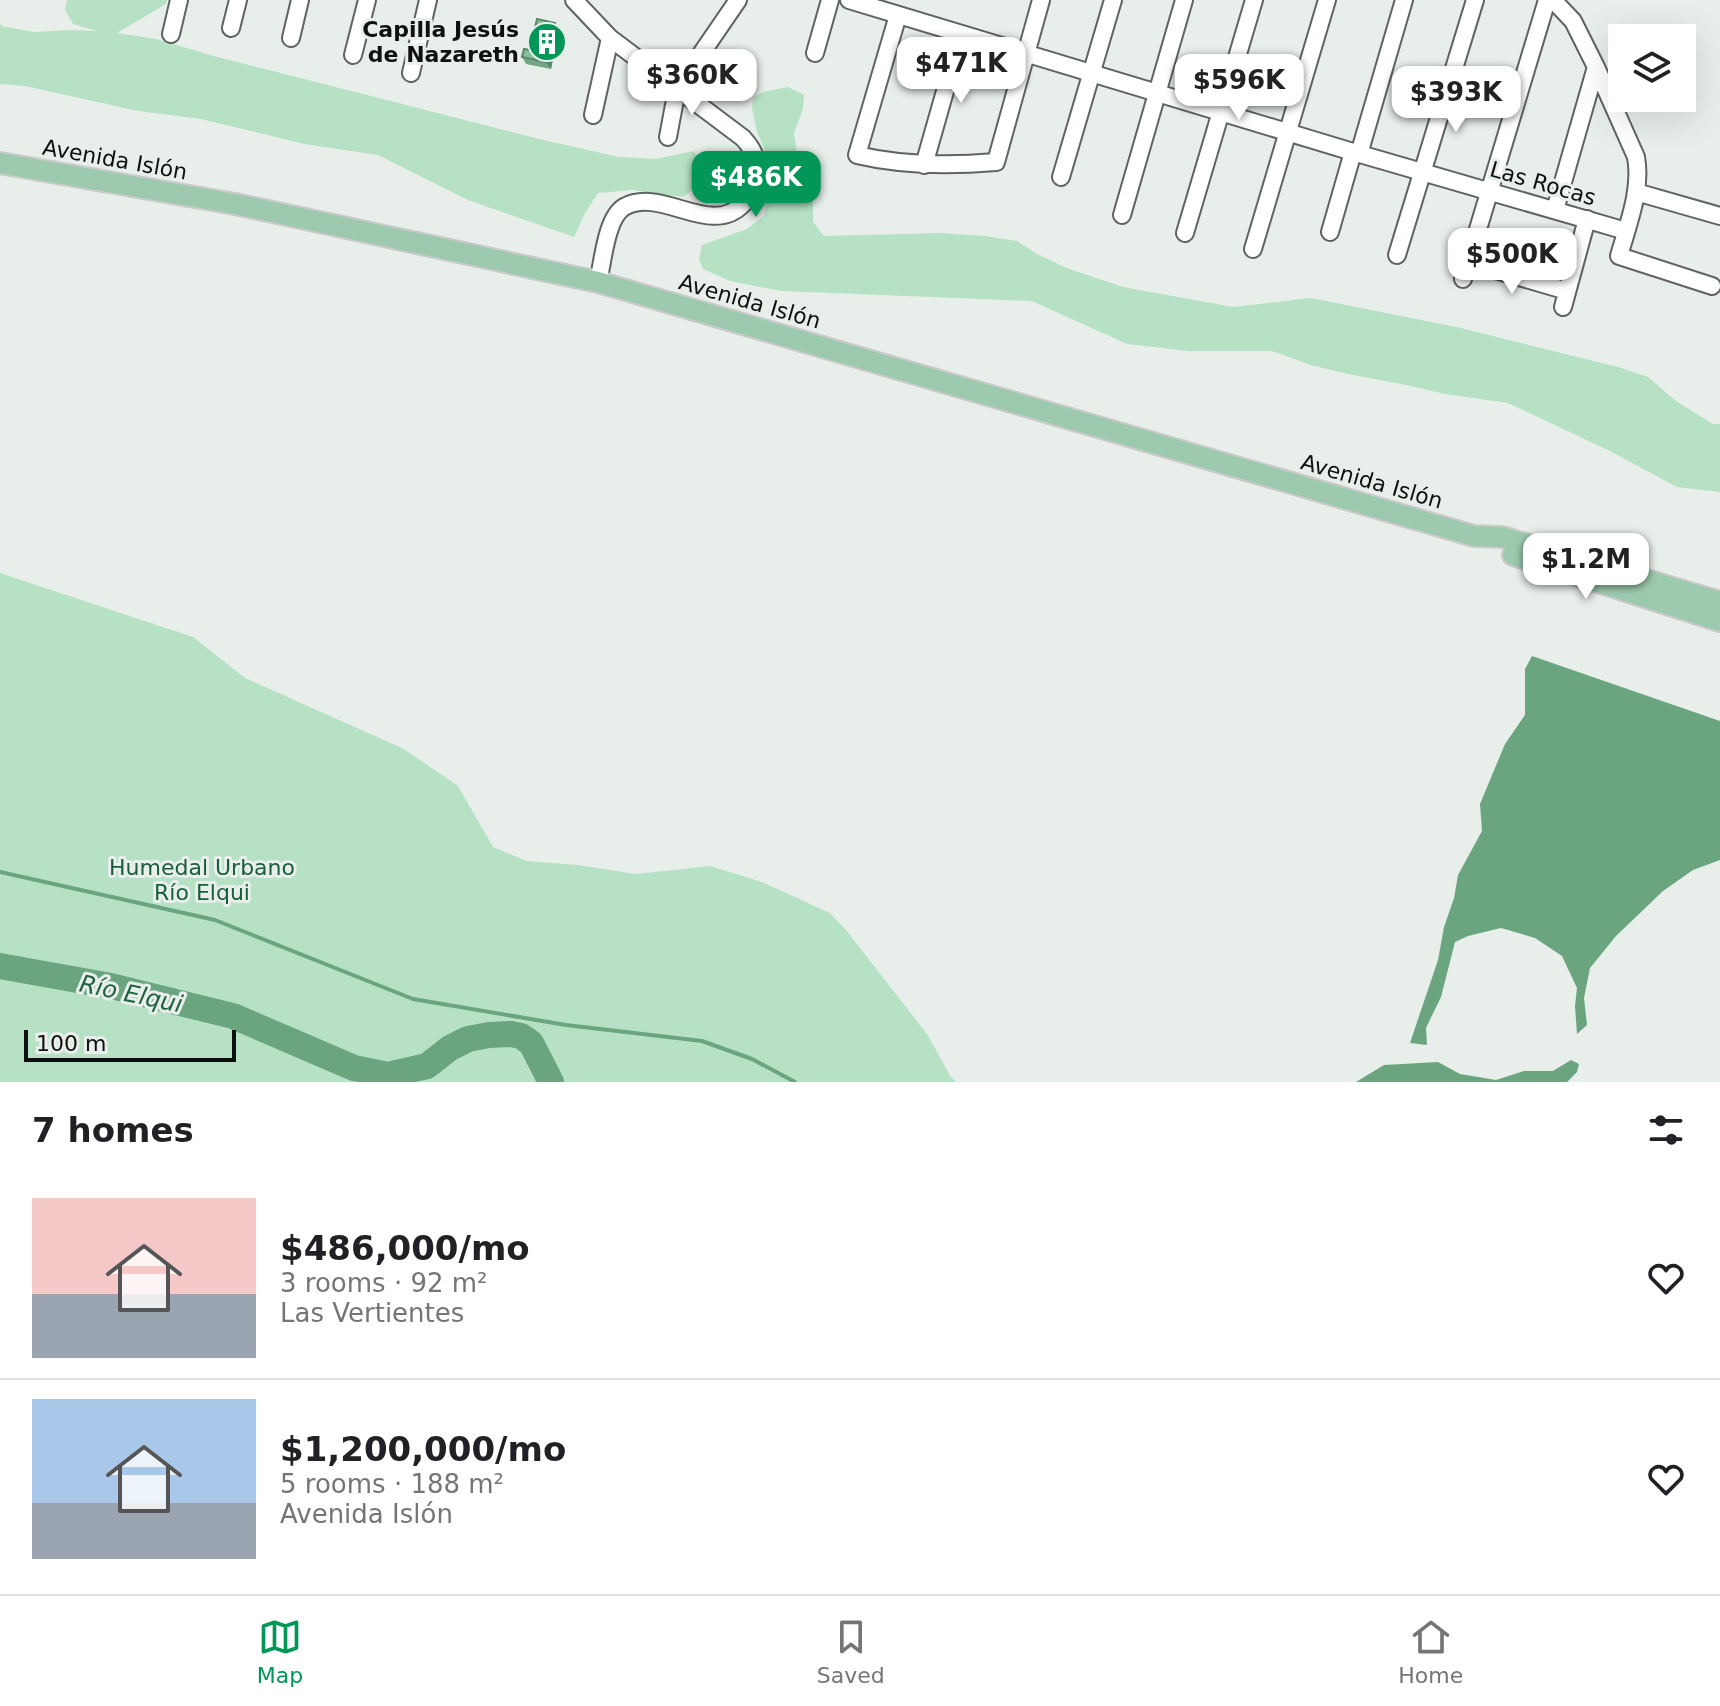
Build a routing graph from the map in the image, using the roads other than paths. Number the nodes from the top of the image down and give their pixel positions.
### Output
1 (179, 0) edge
2 (238, 0) edge
3 (300, 0) edge
4 (367, 0) edge
5 (428, 0) edge
6 (574, 0) edge
7 (738, 0) edge
8 (830, 0) edge
9 (849, 0) edge
10 (1041, 0) edge
11 (1113, 0) edge
12 (1184, 0) edge
13 (1254, 0) edge
14 (1327, 0) edge
15 (1404, 0) edge
16 (1475, 0) edge
17 (1547, 0) edge
18 (1553, 0) edge
19 (898, 15) junction
20 (231, 28) dead end
21 (171, 34) dead end
22 (961, 35) junction
23 (291, 38) dead end
24 (610, 38) junction
25 (815, 53) dead end
26 (1027, 54) junction
27 (353, 55) dead end
28 (1596, 67) junction
29 (411, 73) dead end
30 (1092, 74) junction
31 (677, 89) junction
32 (1157, 93) junction
33 (1221, 112) junction
34 (593, 115) dead end
35 (1288, 132) junction
36 (668, 137) dead end
37 (1356, 153) junction
38 (0, 163) edge
39 (924, 165) junction
40 (1424, 172) junction
41 (1061, 177) dead end
42 (1489, 190) junction
43 (1636, 192) junction
44 (1555, 210) junction
45 (1122, 215) dead end
46 (1720, 216) edge
47 (1587, 219) junction
48 (1626, 231) junction
49 (1330, 232) dead end
50 (1185, 233) dead end
51 (1253, 249) dead end
52 (1397, 255) dead end
53 (1468, 262) junction
54 (1463, 279) dead end
55 (598, 282) junction
56 (1712, 286) dead end
57 (1474, 536) junction
58 (1720, 602) edge
59 (1720, 621) edge

1 - 21 street
2 - 20 street
3 - 23 street
4 - 27 street
5 - 29 street
6 - 24 street
7 - 31 street
8 - 25 street
9 - 19 street, Las Rocas
10 - 26 street
11 - 30 street
12 - 32 street
13 - 33 street
14 - 35 street
15 - 37 street
16 - 40 street
17 - 42 street
18 - 28 street
19 - 22 street, Las Rocas
19 - 39 street
22 - 26 street, Las Rocas
22 - 39 street
24 - 31 street
24 - 34 street
26 - 30 street, Las Rocas
26 - 39 street
28 - 43 street
28 - 44 street
30 - 32 street, Las Rocas
30 - 41 street
31 - 36 street
31 - 55 street
32 - 33 street, Las Rocas
32 - 45 street
33 - 35 street, Las Rocas
33 - 50 street
35 - 37 street, Las Rocas
35 - 51 street
37 - 40 street, Las Rocas
37 - 49 street
38 - 55 main road, Avenida Islón
40 - 42 street, Las Rocas
40 - 52 street
42 - 44 street, Las Rocas
42 - 53 street
43 - 46 street
43 - 48 street
44 - 47 street, Las Rocas
47 - 48 street, Las Rocas
47 - 53 street
48 - 56 street
53 - 54 street
55 - 57 main road, Avenida Islón
57 - 58 main road, Avenida Islón
57 - 59 main road, Avenida Islón

